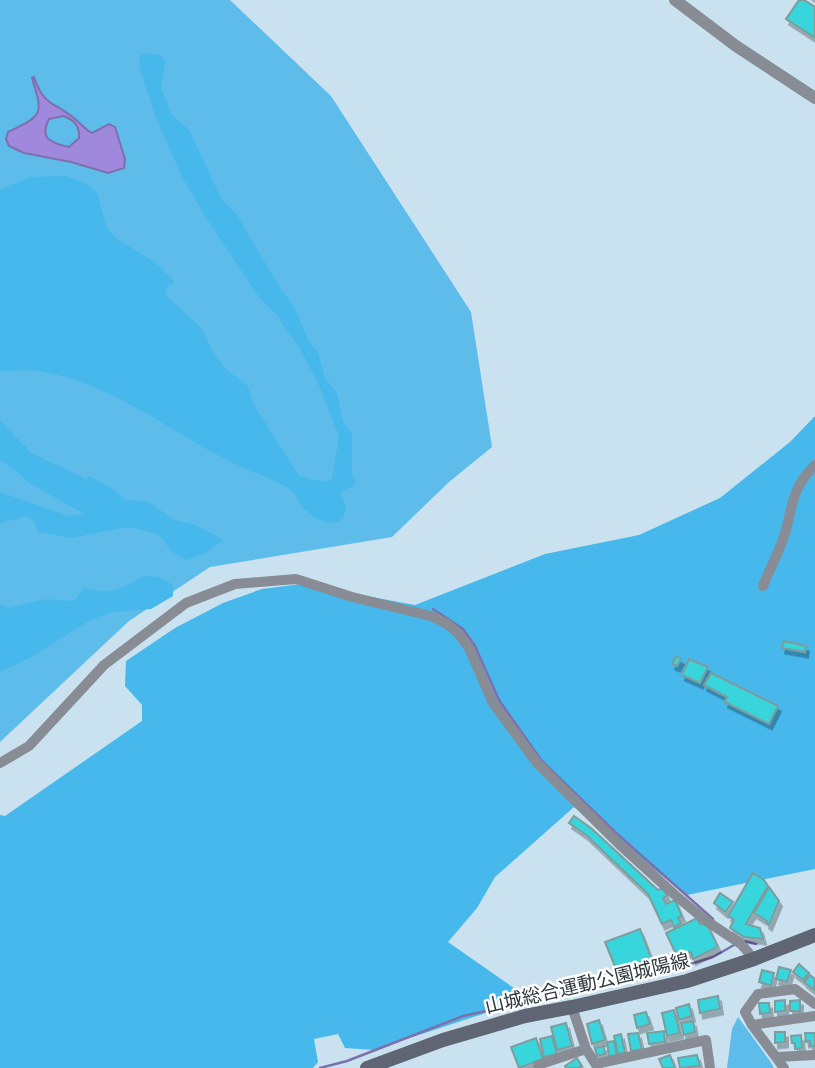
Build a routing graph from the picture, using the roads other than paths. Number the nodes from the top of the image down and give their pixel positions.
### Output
1 (675, 0) edge
2 (815, 98) edge
3 (815, 465) edge
4 (763, 586) dead end
5 (0, 764) edge
6 (815, 935) edge
7 (754, 959) junction
8 (815, 1004) edge
9 (572, 1007) junction
10 (815, 1016) edge
11 (752, 1024) junction
12 (586, 1049) junction
13 (815, 1055) edge
14 (777, 1057) junction
15 (597, 1066) edge
16 (367, 1068) edge
17 (540, 1068) edge
18 (710, 1068) edge
19 (784, 1068) edge

1 - 2 street
3 - 4 street
5 - 7 street
6 - 7 main road, 山城総合運動公園城陽線
7 - 9 main road, 山城総合運動公園城陽線
8 - 11 street
9 - 12 street
9 - 16 main road, 山城総合運動公園城陽線
10 - 11 street
11 - 14 street
12 - 15 street
12 - 17 street
13 - 14 street
14 - 19 street
15 - 18 street

